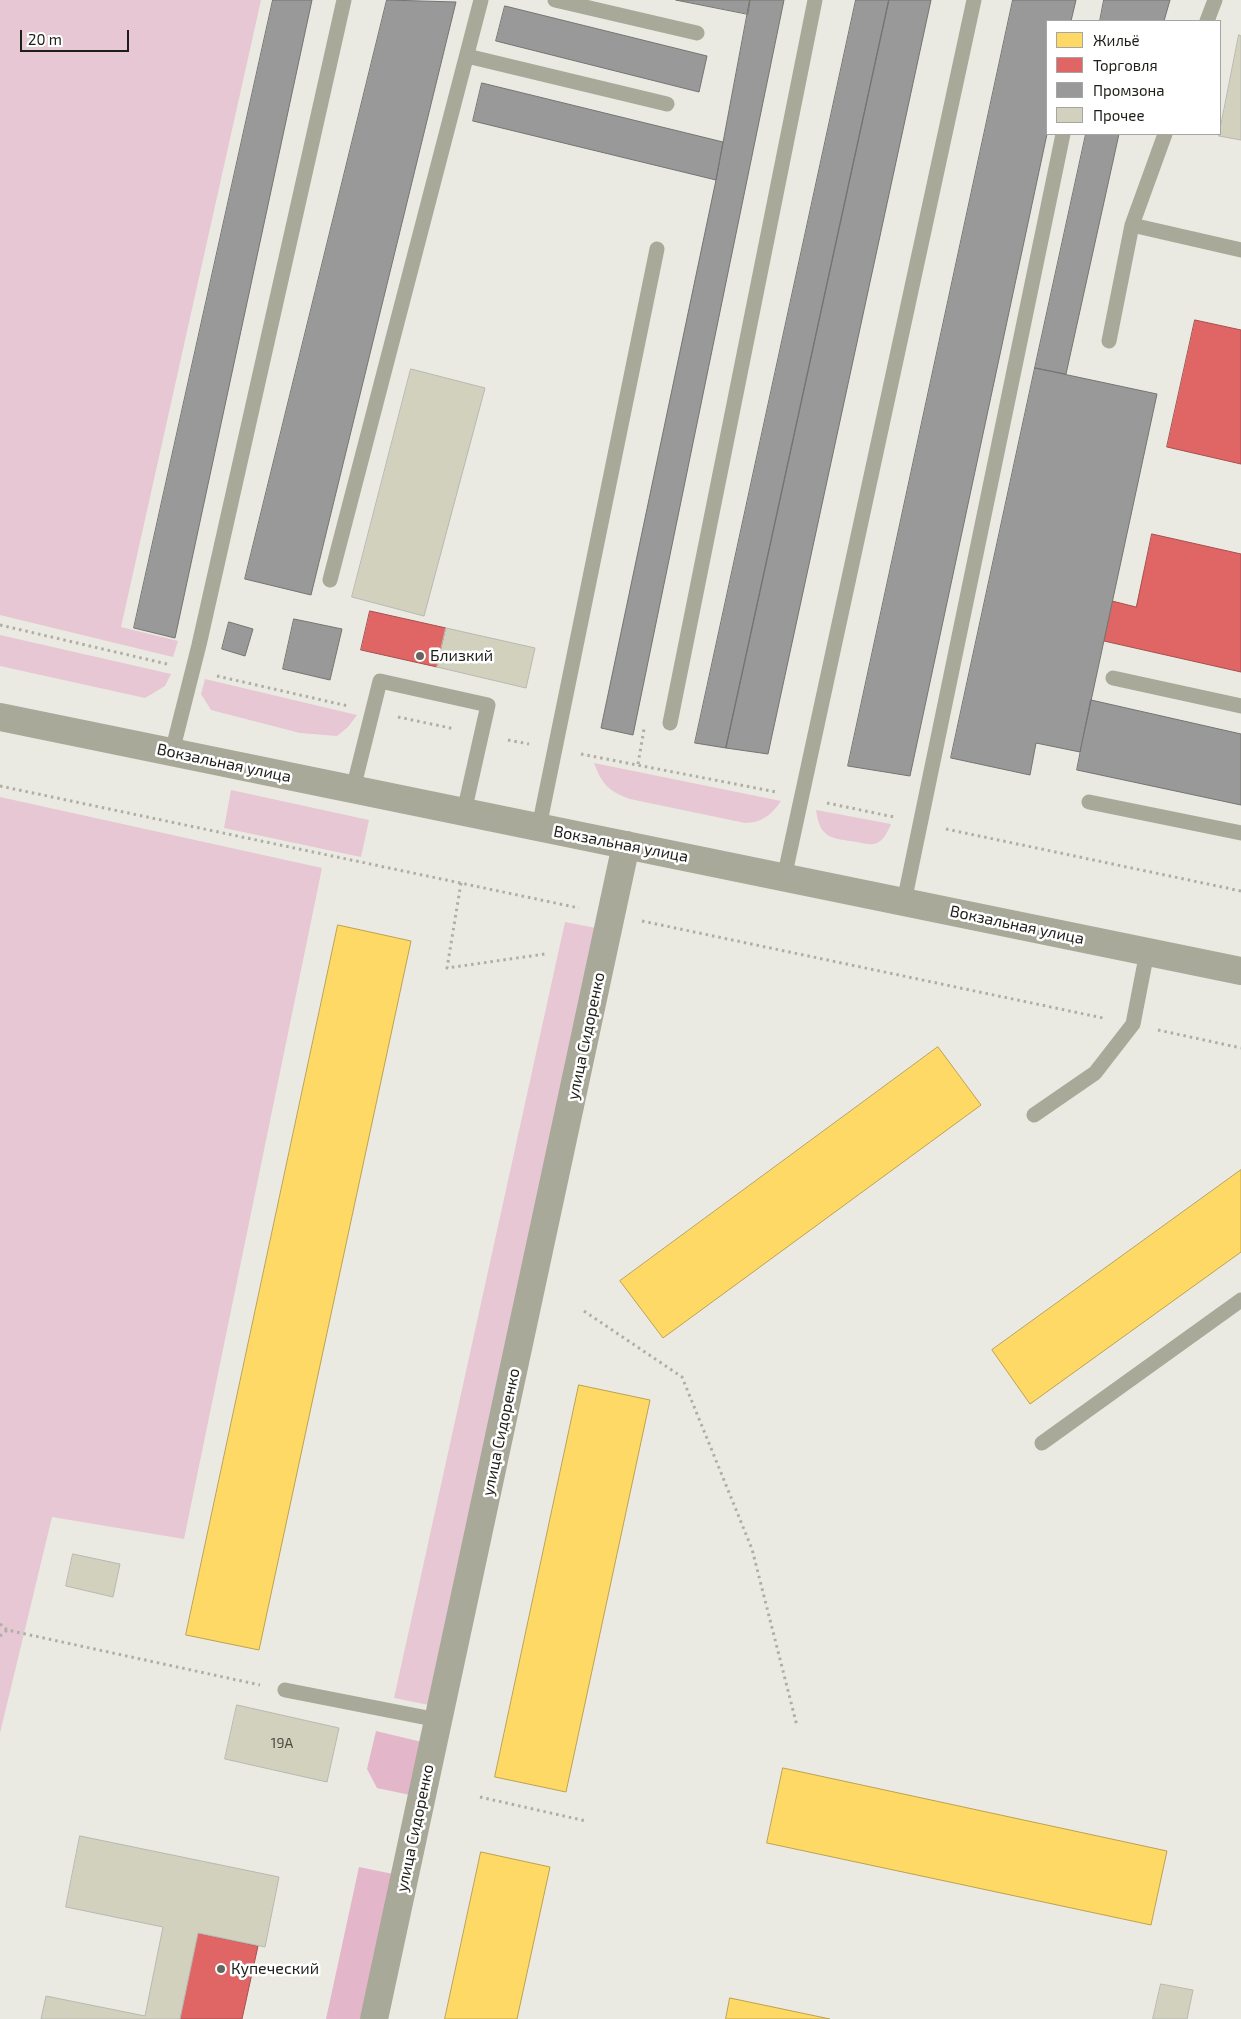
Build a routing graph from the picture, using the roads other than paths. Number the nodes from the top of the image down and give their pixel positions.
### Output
1 (344, 0) edge
2 (482, 0) edge
3 (555, 0) edge
4 (816, 0) edge
5 (974, 0) edge
6 (1215, 0) edge
7 (1207, 20) edge
8 (697, 32) dead end
9 (467, 56) junction
10 (666, 104) dead end
11 (1063, 135) edge
12 (1166, 135) edge
13 (1132, 225) junction
14 (657, 249) dead end
15 (1241, 250) edge
16 (1109, 341) dead end
17 (330, 580) dead end
18 (1113, 678) dead end
19 (1241, 706) edge
20 (0, 717) edge
21 (670, 723) dead end
22 (172, 752) junction
23 (353, 789) junction
24 (1089, 802) dead end
25 (464, 812) junction
26 (539, 827) junction
27 (1241, 833) edge
28 (626, 845) junction
29 (784, 878) junction
30 (904, 902) junction
31 (1148, 952) junction
32 (1241, 971) edge
33 (1034, 1115) dead end
34 (1241, 1300) edge
35 (1042, 1443) dead end
36 (285, 1690) road end
37 (438, 1720) junction
38 (374, 2019) edge

1 - 22 lane
2 - 9 lane
3 - 8 lane
4 - 21 lane
5 - 29 lane
6 - 7 lane
9 - 10 lane
9 - 17 lane
11 - 30 lane
12 - 13 lane
13 - 15 lane
13 - 16 lane
14 - 26 lane
18 - 19 lane
20 - 22 street, Вокзальная улица
22 - 23 street, Вокзальная улица
23 - 25 street, Вокзальная улица
23 - 25 lane
24 - 27 lane
25 - 26 street, Вокзальная улица
26 - 28 street, Вокзальная улица
28 - 29 street, Вокзальная улица
28 - 37 street, улица Сидоренко
29 - 30 street, Вокзальная улица
30 - 31 street, Вокзальная улица
31 - 32 street, Вокзальная улица
31 - 33 lane
34 - 35 lane
36 - 37 lane
37 - 38 street, улица Сидоренко

